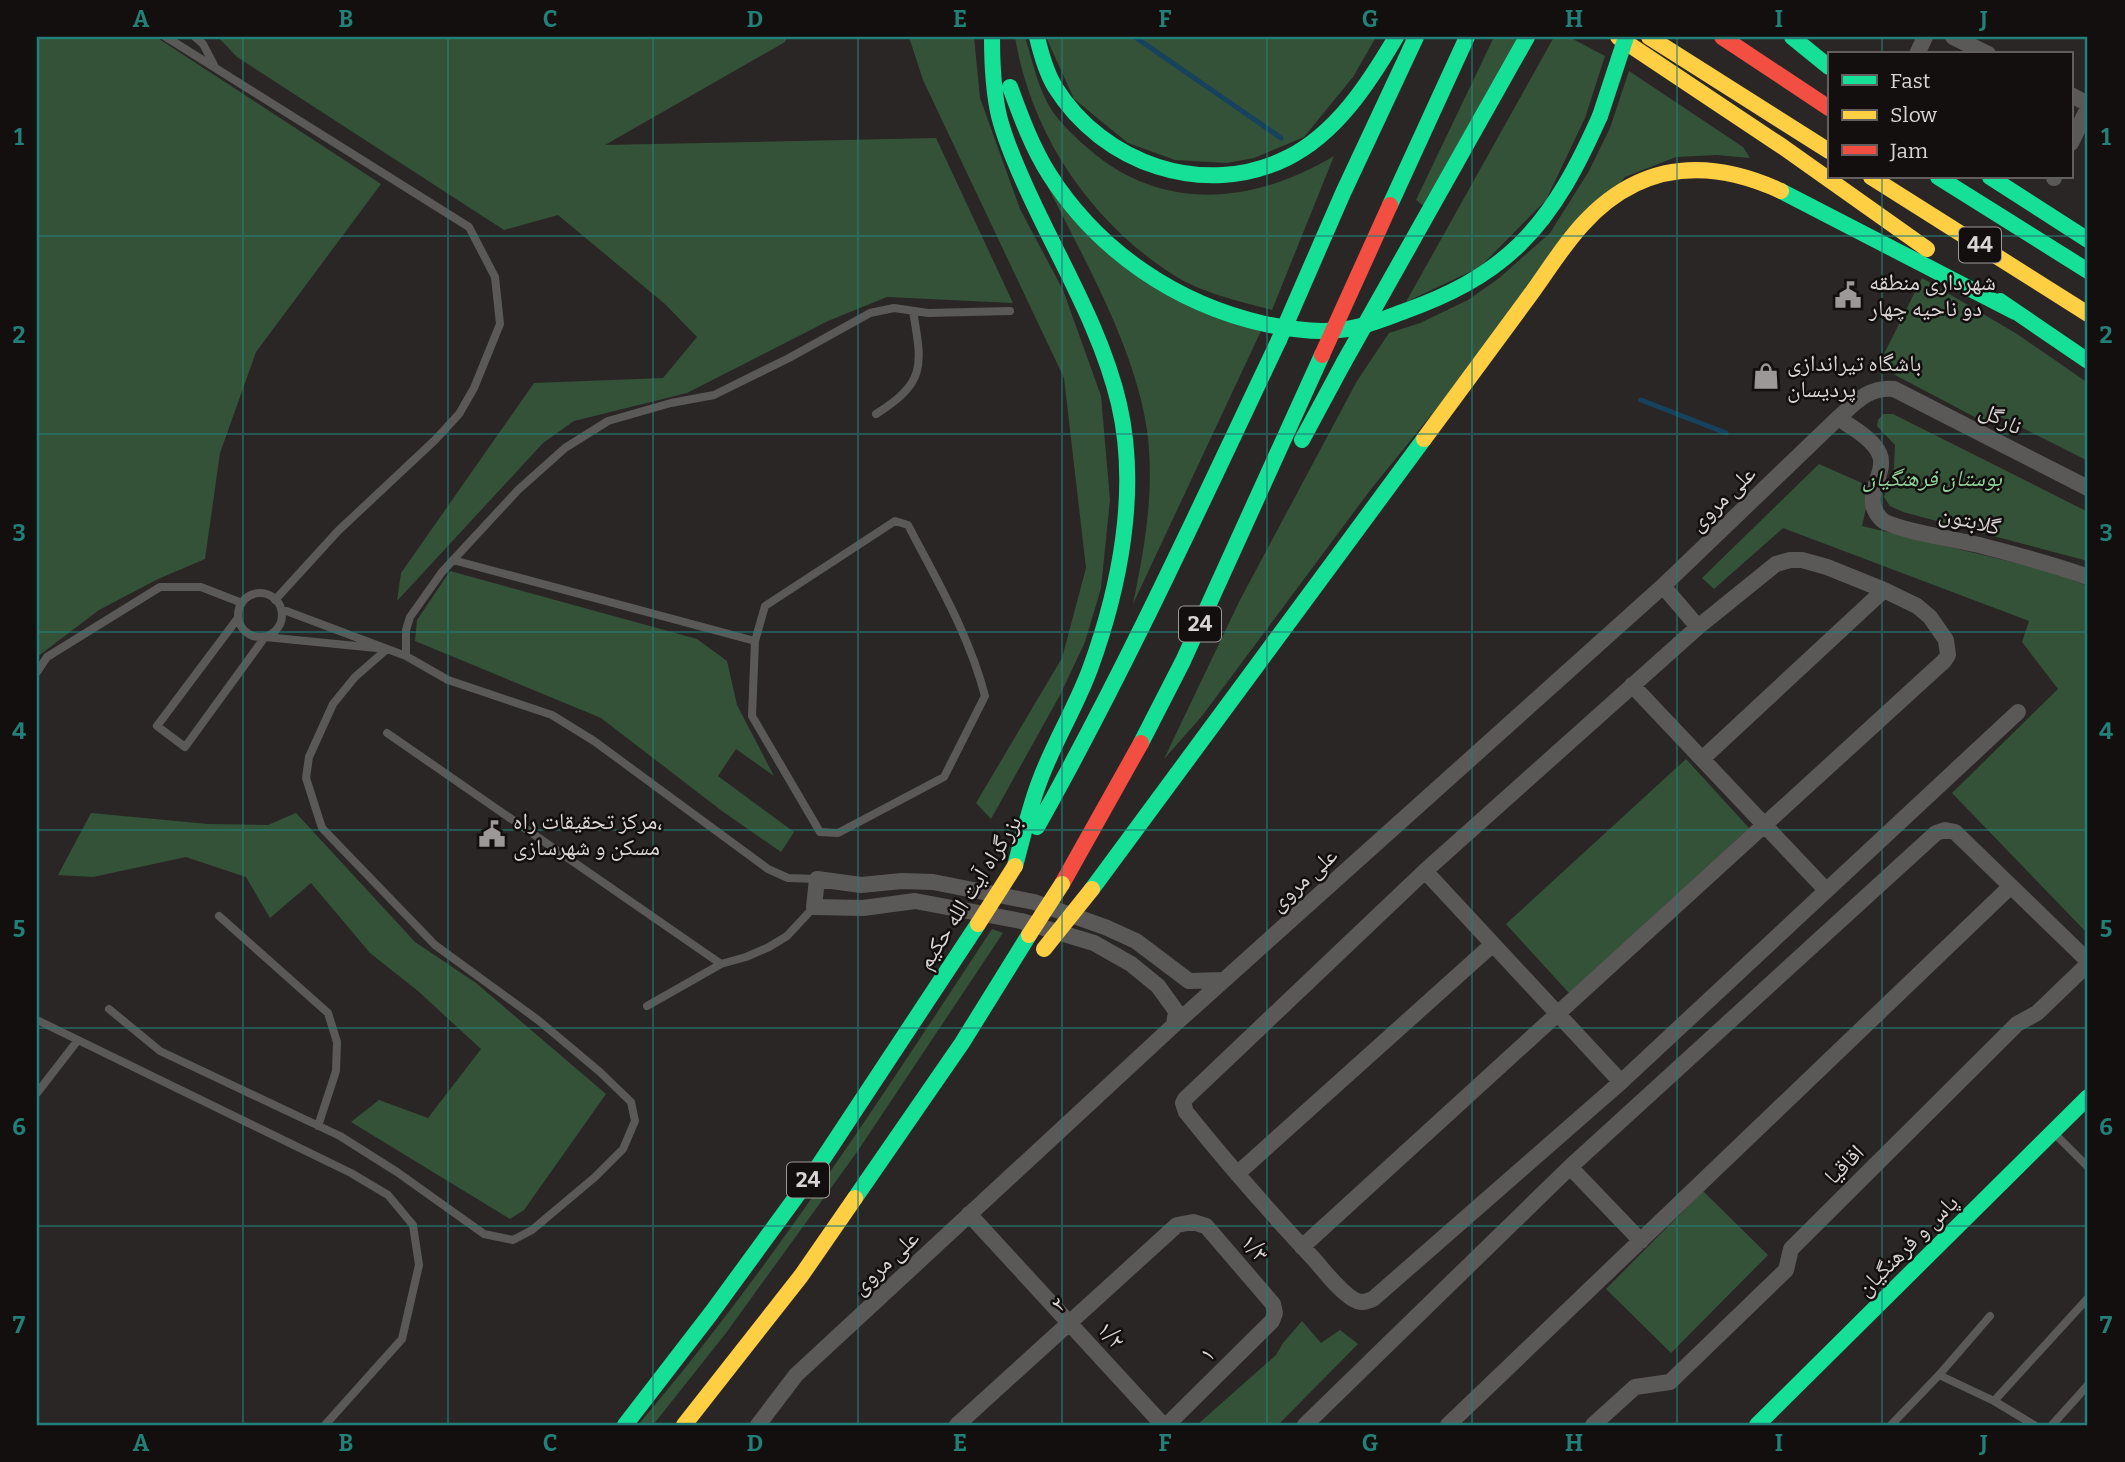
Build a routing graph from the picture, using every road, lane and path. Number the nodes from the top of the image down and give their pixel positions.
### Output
1 (166, 37) edge
2 (195, 37) edge
3 (993, 37) edge
4 (1037, 37) edge
5 (1396, 37) edge
6 (1416, 37) edge
7 (1467, 37) edge
8 (1527, 37) edge
9 (1618, 37) edge
10 (1626, 37) edge
11 (1649, 37) edge
12 (1722, 37) edge
13 (1792, 37) edge
14 (1953, 37) edge
15 (1984, 52) edge
16 (1828, 67) edge
17 (215, 68) junction
18 (2072, 96) edge
19 (2088, 106) edge
20 (1828, 107) edge
21 (2072, 141) edge
22 (1828, 149) edge
23 (1873, 178) edge
24 (1940, 178) edge
25 (1992, 178) edge
26 (2088, 240) edge
27 (2088, 271) edge
28 (913, 311) junction
29 (1010, 311) dead end
30 (2015, 312) junction
31 (2088, 314) edge
32 (2088, 360) edge
33 (1894, 389) joint
34 (876, 414) dead end
35 (1838, 418) junction
36 (2088, 488) edge
37 (453, 560) junction
38 (2088, 577) edge
39 (1663, 586) junction
40 (1884, 590) junction
41 (275, 600) junction
42 (242, 603) junction
43 (281, 610) junction
44 (239, 618) junction
45 (1698, 627) junction
46 (265, 637) junction
47 (755, 640) junction
48 (387, 649) junction
49 (406, 656) junction
50 (1183, 661) junction
51 (37, 672) edge
52 (1632, 685) junction
53 (2018, 712) dead end
54 (387, 733) dead end
55 (1702, 759) junction
56 (1764, 825) junction
57 (1015, 866) junction
58 (1425, 871) junction
59 (817, 879) junction
60 (862, 885) junction
61 (2011, 886) junction
62 (1826, 890) junction
63 (814, 907) junction
64 (863, 908) junction
65 (219, 916) dead end
66 (1493, 944) junction
67 (2088, 963) edge
68 (721, 964) junction
69 (1224, 980) junction
70 (647, 1006) dead end
71 (109, 1009) dead end
72 (1558, 1014) junction
73 (37, 1020) edge
74 (1174, 1026) junction
75 (78, 1040) junction
76 (962, 1042) junction
77 (1621, 1082) junction
78 (37, 1093) edge
79 (2088, 1097) edge
80 (318, 1126) junction
81 (2053, 1132) junction
82 (1570, 1167) junction
83 (2088, 1167) edge
84 (1237, 1174) junction
85 (969, 1214) junction
86 (1193, 1222) joint
87 (1642, 1241) junction
88 (1302, 1247) junction
89 (2088, 1298) edge
90 (1275, 1313) joint
91 (1990, 1316) dead end
92 (1070, 1324) junction
93 (1939, 1375) junction
94 (2088, 1385) edge
95 (1994, 1401) junction
96 (325, 1425) edge
97 (625, 1425) edge
98 (684, 1425) edge
99 (758, 1425) edge
100 (957, 1425) edge
101 (1165, 1425) edge
102 (1305, 1425) edge
103 (1448, 1425) edge
104 (1593, 1425) edge
105 (1757, 1425) edge
106 (1891, 1425) edge
107 (2034, 1425) edge
108 (2052, 1425) edge

1 - 17 lane
2 - 17 lane
3 - 10 main road, bridge
3 - 57 main road
4 - 5 main road
6 - 57 main road, بزرگراه آیت الله حکیم / 24, bridge
7 - 50 main road, 24, bridge
8 - 50 main road, bridge
9 - 30 main road
11 - 22 main road
12 - 20 main road
13 - 16 main road
14 - 15 street
17 - 41 lane
18 - 19 street
19 - 21 street
23 - 31 main road, 44
24 - 27 main road, 44
25 - 26 main road
28 - 29 lane
28 - 34 lane
28 - 37 lane
30 - 32 main road
30 - 76 main road, bridge
33 - 35 street, علی مروی
33 - 36 street, نارگل
35 - 38 street, گلابتون
35 - 39 street, علی مروی
37 - 47 lane
37 - 49 lane
39 - 45 street
39 - 69 street, علی مروی
40 - 45 street
40 - 55 street
40 - 56 street
41 - 42 lane
41 - 43 lane
42 - 44 lane
42 - 51 lane
43 - 46 lane
43 - 48 lane
44 - 46 lane
44 - 46 lane
45 - 52 street
46 - 48 lane
47 - 47 lane
48 - 49 lane
48 - 80 lane
49 - 59 lane
50 - 76 main road, 24, bridge
52 - 55 street
52 - 58 street
53 - 62 street
54 - 68 lane
55 - 56 street
56 - 62 street
56 - 72 street
57 - 97 main road, بزرگراه آیت الله حکیم / 24, bridge
58 - 66 street
58 - 84 street
59 - 60 street
59 - 63 street
60 - 64 street
60 - 69 street
61 - 67 street
61 - 82 street
61 - 87 street
62 - 77 street
63 - 64 street
63 - 68 lane
64 - 74 street
65 - 80 lane
66 - 72 street
66 - 84 street
67 - 104 street, اقاقیا
68 - 70 lane
69 - 74 street, علی مروی
71 - 80 lane
72 - 77 street
72 - 88 street
73 - 75 lane
74 - 85 street, علی مروی
75 - 78 lane
75 - 96 lane
76 - 98 main road, 24
77 - 88 street
79 - 81 main road, پاس و فرهنگیان
81 - 83 lane
81 - 105 main road, پاس و فرهنگیان
82 - 87 street
82 - 102 street
84 - 88 street
85 - 92 street, ۱/۲
85 - 99 street, علی مروی
86 - 90 street, ۱/۳
86 - 92 street, ۲
87 - 103 street
89 - 95 lane
90 - 101 street, ۱
91 - 93 lane
92 - 100 street, ۲
92 - 101 street, ۱/۲
93 - 95 lane
93 - 106 lane
94 - 108 lane
95 - 107 lane

